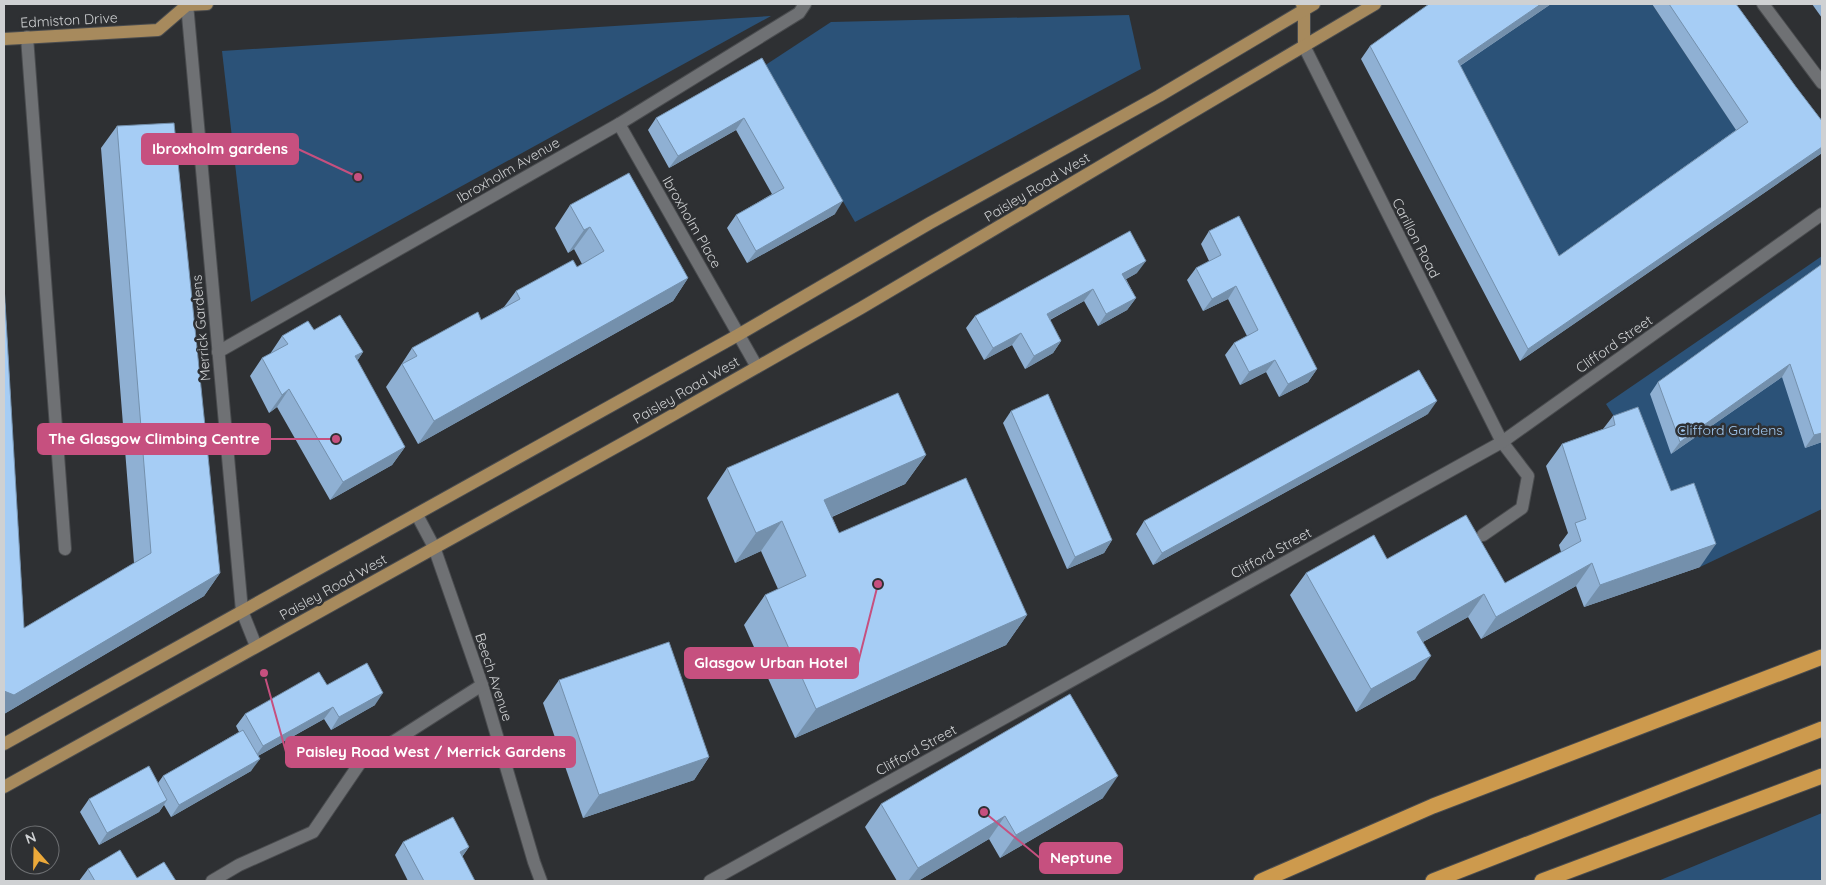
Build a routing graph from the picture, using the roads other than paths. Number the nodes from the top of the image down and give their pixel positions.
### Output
1 (186, 4) edge
2 (207, 4) edge
3 (805, 4) edge
4 (1375, 4) edge
5 (1763, 4) edge
6 (1306, 6) edge
7 (27, 37) junction
8 (4, 39) edge
9 (1304, 46) junction
10 (1822, 83) edge
11 (619, 124) junction
12 (1822, 214) edge
13 (738, 335) junction
14 (218, 352) junction
15 (757, 367) junction
16 (1502, 442) junction
17 (417, 515) junction
18 (1483, 535) dead end
19 (434, 547) junction
20 (64, 549) dead end
21 (242, 611) junction
22 (256, 646) junction
23 (1822, 649) edge
24 (1822, 657) edge
25 (1786, 670) junction
26 (482, 685) junction
27 (1822, 729) edge
28 (4, 744) edge
29 (1822, 776) edge
30 (4, 787) edge
31 (212, 881) edge
32 (541, 881) edge
33 (710, 881) edge
34 (1261, 881) edge
35 (1433, 881) edge
36 (1542, 881) edge

1 - 2 main road
1 - 7 main road, Edmiston Drive
1 - 14 street, Merrick Gardens
3 - 11 street, Ibroxholm Avenue
4 - 9 main road, Paisley Road West
5 - 10 street
6 - 9 main road
6 - 13 main road, Paisley Road West
7 - 8 main road, Edmiston Drive
7 - 20 street
9 - 15 main road, Paisley Road West
9 - 16 street, Carillon Road
11 - 13 street, Ibroxholm Place
11 - 14 street, Ibroxholm Avenue
12 - 16 street, Clifford Street
13 - 15 street, Ibroxholm Place
13 - 17 main road, Paisley Road West
14 - 21 street, Merrick Gardens
15 - 19 main road, Paisley Road West
16 - 18 street, Carillon Road
16 - 33 street, Clifford Street
17 - 19 street, Beech Avenue
17 - 21 main road, Paisley Road West
19 - 22 main road, Paisley Road West
19 - 26 street, Beech Avenue
21 - 22 street, Merrick Gardens
21 - 28 main road, Paisley Road West
22 - 30 main road, Paisley Road West
23 - 25 highway
24 - 25 highway
25 - 34 highway
26 - 31 street
26 - 32 street, Beech Avenue
27 - 35 highway
29 - 36 highway

